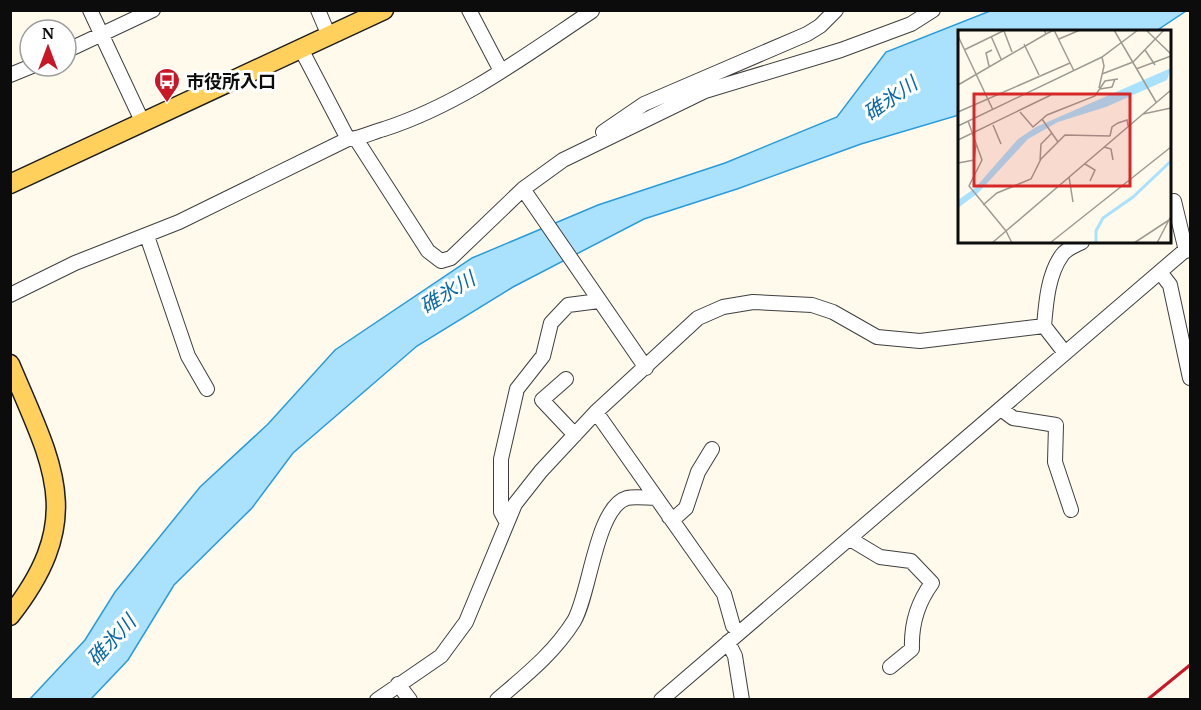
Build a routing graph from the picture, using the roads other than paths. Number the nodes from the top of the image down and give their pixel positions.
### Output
1 (90, 10) edge
2 (153, 10) edge
3 (318, 10) edge
4 (384, 10) edge
5 (469, 10) edge
6 (836, 10) edge
7 (933, 10) edge
8 (592, 11) edge
9 (101, 35) junction
10 (329, 36) junction
11 (78, 46) edge
12 (301, 49) junction
13 (501, 71) junction
14 (143, 123) junction
15 (352, 139) junction
16 (592, 145) junction
17 (10, 184) edge
18 (526, 192) junction
19 (1171, 202) edge
20 (147, 236) junction
21 (1080, 243) edge
22 (1188, 248) edge
23 (1160, 272) junction
24 (10, 295) edge
25 (597, 298) junction
26 (1044, 326) junction
27 (1065, 353) junction
28 (10, 364) edge
29 (646, 368) junction
30 (1191, 378) edge
31 (566, 379) dead end
32 (14, 383) edge
33 (207, 388) dead end
34 (1000, 410) junction
35 (596, 412) junction
36 (575, 435) junction
37 (712, 449) dead end
38 (655, 498) junction
39 (1071, 510) dead end
40 (669, 517) junction
41 (507, 523) junction
42 (850, 539) junction
43 (10, 616) edge
44 (740, 632) junction
45 (728, 642) junction
46 (890, 667) dead end
47 (398, 684) junction
48 (377, 699) edge
49 (410, 699) edge
50 (497, 699) edge
51 (661, 699) edge
52 (742, 699) edge

1 - 9 street
2 - 9 street
3 - 10 street
4 - 10 main road
5 - 13 street
6 - 16 street
7 - 16 street
8 - 13 street
9 - 11 street
9 - 14 street
10 - 12 main road
12 - 14 main road
12 - 15 street
13 - 15 street
14 - 17 main road
15 - 18 street
15 - 20 street
16 - 18 street
18 - 25 street
19 - 22 street
20 - 24 street
20 - 33 street
21 - 26 street
22 - 23 street
23 - 27 street
23 - 30 street
25 - 29 street
25 - 41 street
26 - 27 street
26 - 29 street
27 - 34 street
28 - 32 main road
29 - 35 street
31 - 36 street
32 - 43 main road
34 - 39 street
34 - 42 street
35 - 36 street
35 - 38 street
36 - 41 street
37 - 40 street
38 - 40 street
38 - 50 street
40 - 44 street
41 - 47 street
42 - 44 street
42 - 46 street
44 - 45 street
45 - 51 street
45 - 52 street
47 - 48 street
47 - 49 street

